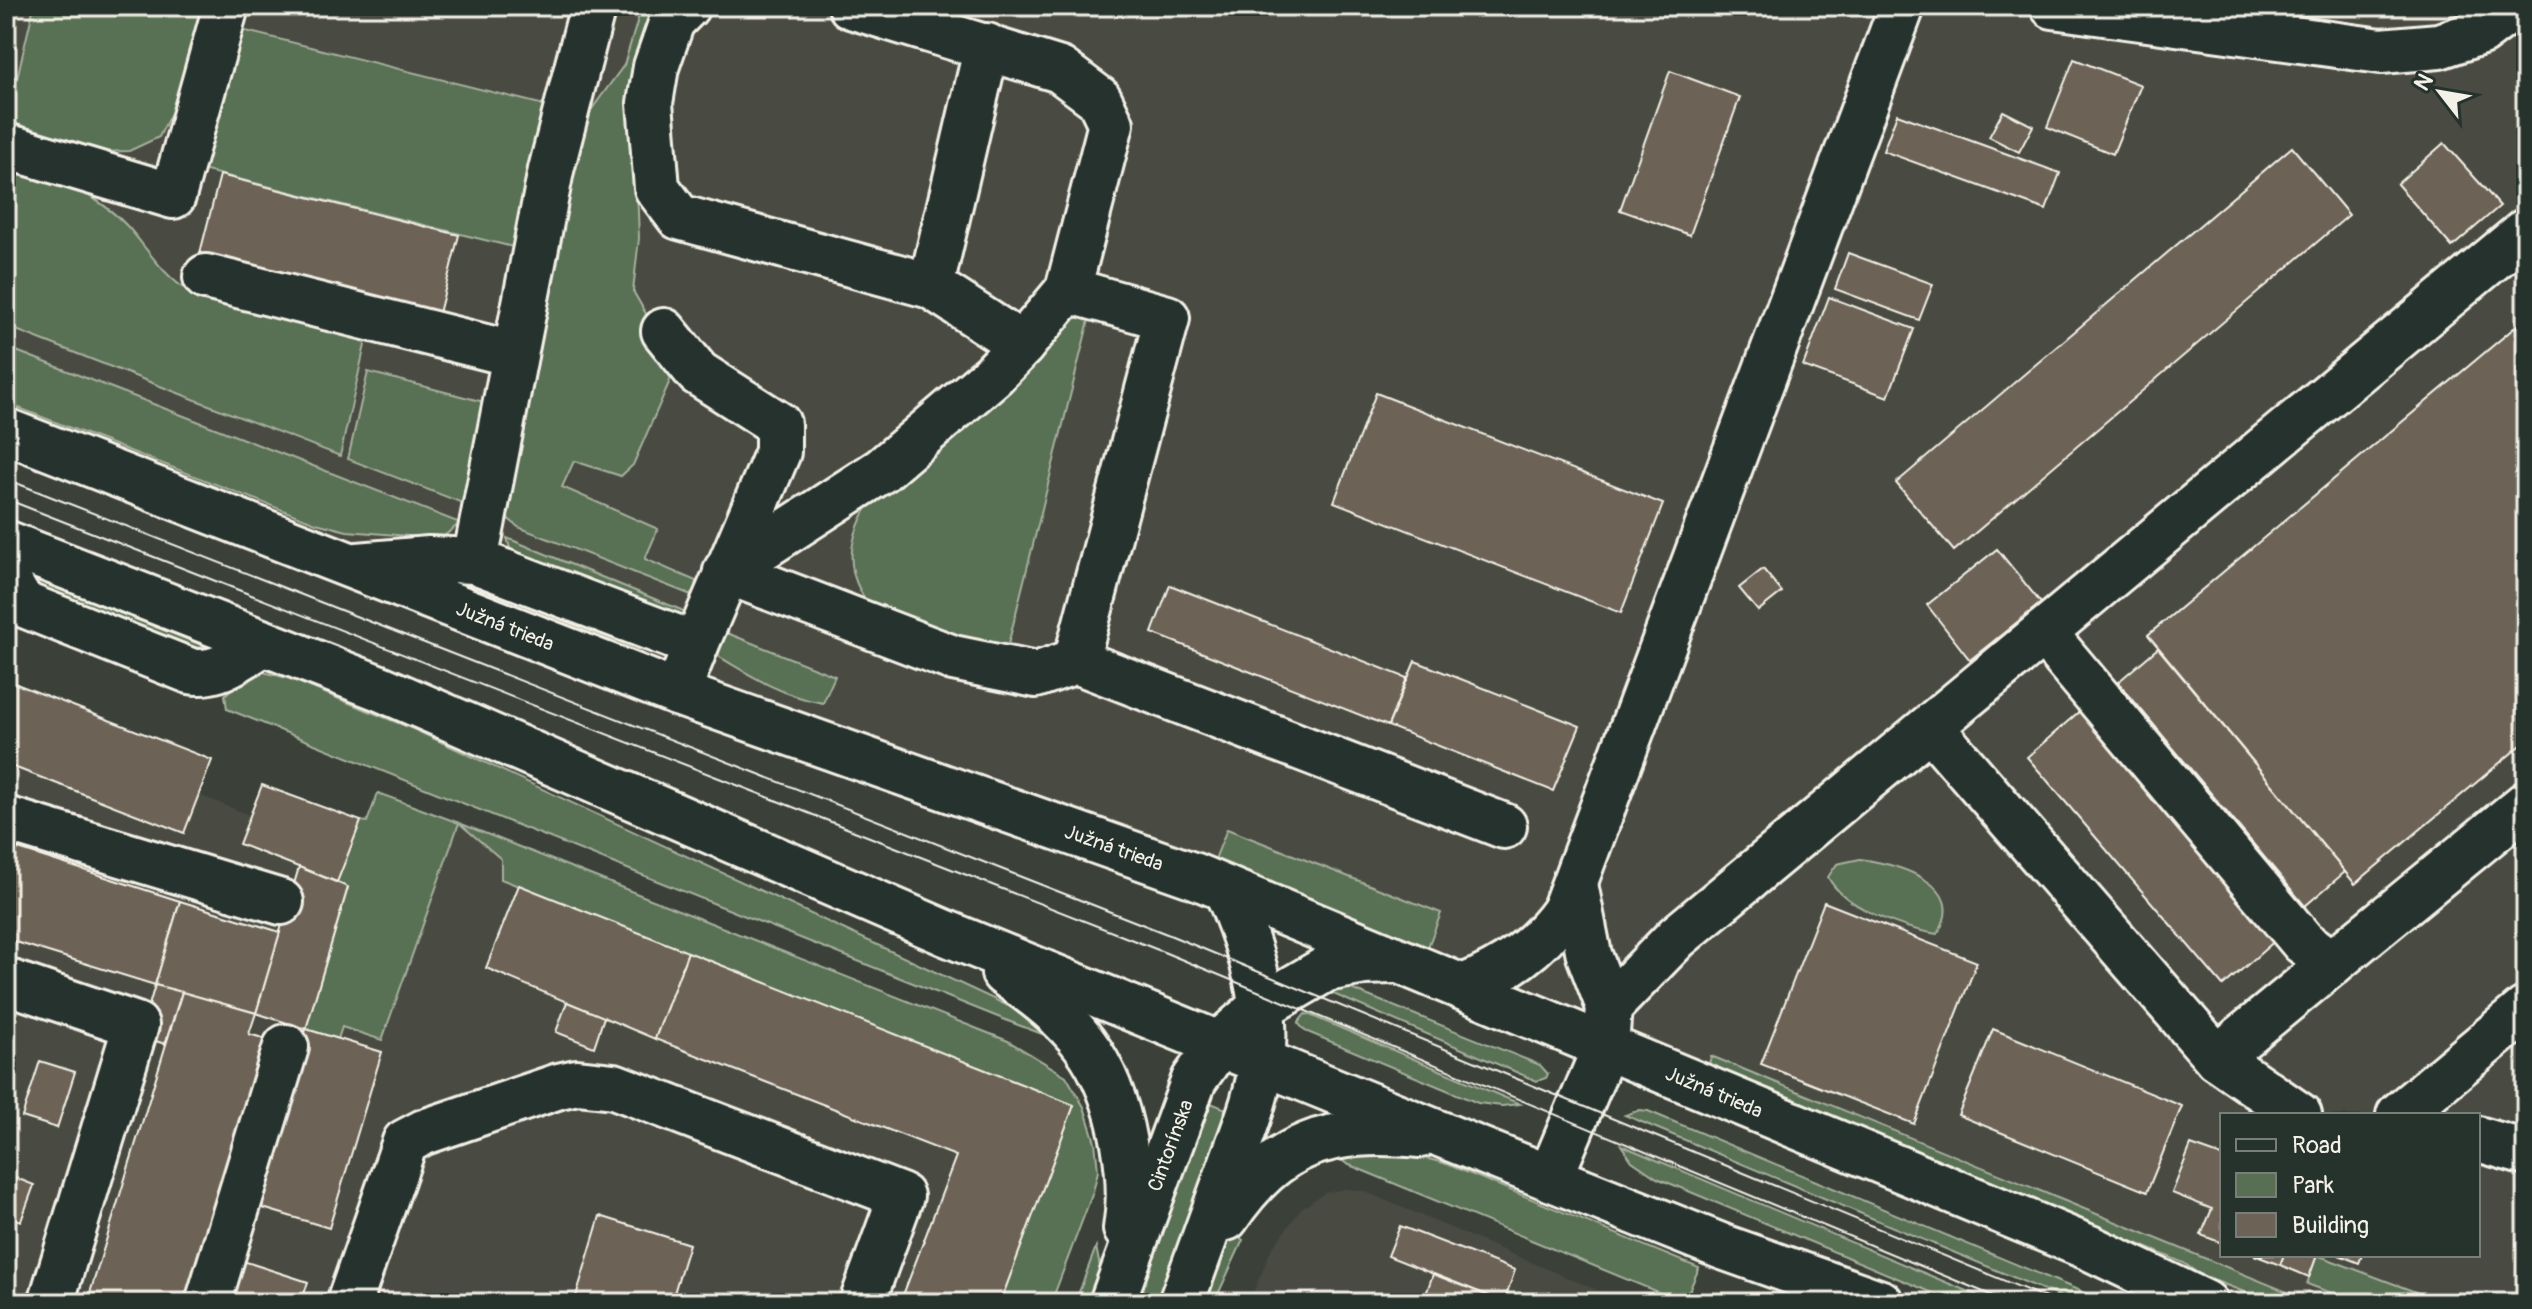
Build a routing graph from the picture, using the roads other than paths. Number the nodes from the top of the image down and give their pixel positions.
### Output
1 (226, 6) edge
2 (593, 6) edge
3 (687, 6) edge
4 (851, 6) edge
5 (1902, 6) edge
6 (2053, 6) edge
7 (2508, 6) edge
8 (987, 46) junction
9 (6, 146) edge
10 (2526, 231) edge
11 (206, 277) dead end
12 (931, 286) junction
13 (1068, 290) junction
14 (664, 331) dead end
15 (1022, 345) junction
16 (513, 354) junction
17 (6, 431) edge
18 (6, 543) edge
19 (475, 561) junction
20 (350, 566) junction
21 (726, 571) junction
22 (6, 577) edge
23 (2044, 633) junction
24 (264, 643) junction
25 (696, 645) junction
26 (1076, 661) junction
27 (677, 693) junction
28 (1931, 728) junction
29 (2526, 804) edge
30 (6, 819) edge
31 (1504, 826) dead end
32 (1575, 884) junction
33 (1226, 889) junction
34 (281, 902) dead end
35 (946, 933) junction
36 (1403, 961) junction
37 (2332, 963) junction
38 (6, 981) edge
39 (1464, 987) junction
40 (1261, 1007) junction
41 (2526, 1009) edge
42 (1608, 1026) junction
43 (1221, 1042) junction
44 (286, 1047) dead end
45 (2217, 1058) junction
46 (1263, 1059) junction
47 (2296, 1113) edge
48 (2401, 1113) edge
49 (1450, 1138) junction
50 (2480, 1140) edge
51 (2526, 1153) edge
52 (1550, 1178) junction
53 (1188, 1283) edge
54 (1112, 1302) edge
55 (51, 1303) edge
56 (208, 1303) edge
57 (349, 1303) edge
58 (862, 1303) edge
59 (1881, 1303) edge
60 (2205, 1303) edge

1 - 9 street
2 - 16 street
3 - 12 street
4 - 8 street
5 - 32 street
6 - 7 street
8 - 12 street
8 - 13 street
10 - 23 street
11 - 16 street
12 - 15 street
13 - 15 street
13 - 26 street
14 - 21 street
15 - 21 street
16 - 19 street
17 - 20 street, Južná trieda
18 - 24 street
19 - 20 street
19 - 25 street
20 - 27 street, Južná trieda
21 - 25 street
21 - 26 street
22 - 24 street
23 - 28 street
23 - 37 street
24 - 35 street
25 - 27 street
26 - 31 street
27 - 33 street, Južná trieda
28 - 42 street
28 - 45 street
29 - 37 street
30 - 34 street
32 - 39 street
32 - 42 street
33 - 36 street, Južná trieda
33 - 40 street
35 - 43 street
35 - 54 street
36 - 39 street, Južná trieda
36 - 40 street, Cintorínska
37 - 45 street
38 - 55 street
39 - 42 street, Južná trieda
40 - 43 street, Cintorínska
40 - 46 street
41 - 48 street
42 - 52 street
42 - 60 street, Južná trieda
43 - 46 street
43 - 54 street, Cintorínska
44 - 56 street
45 - 47 street
46 - 49 street
46 - 53 street
49 - 52 street
49 - 53 street
50 - 51 street
52 - 59 street
57 - 58 street

